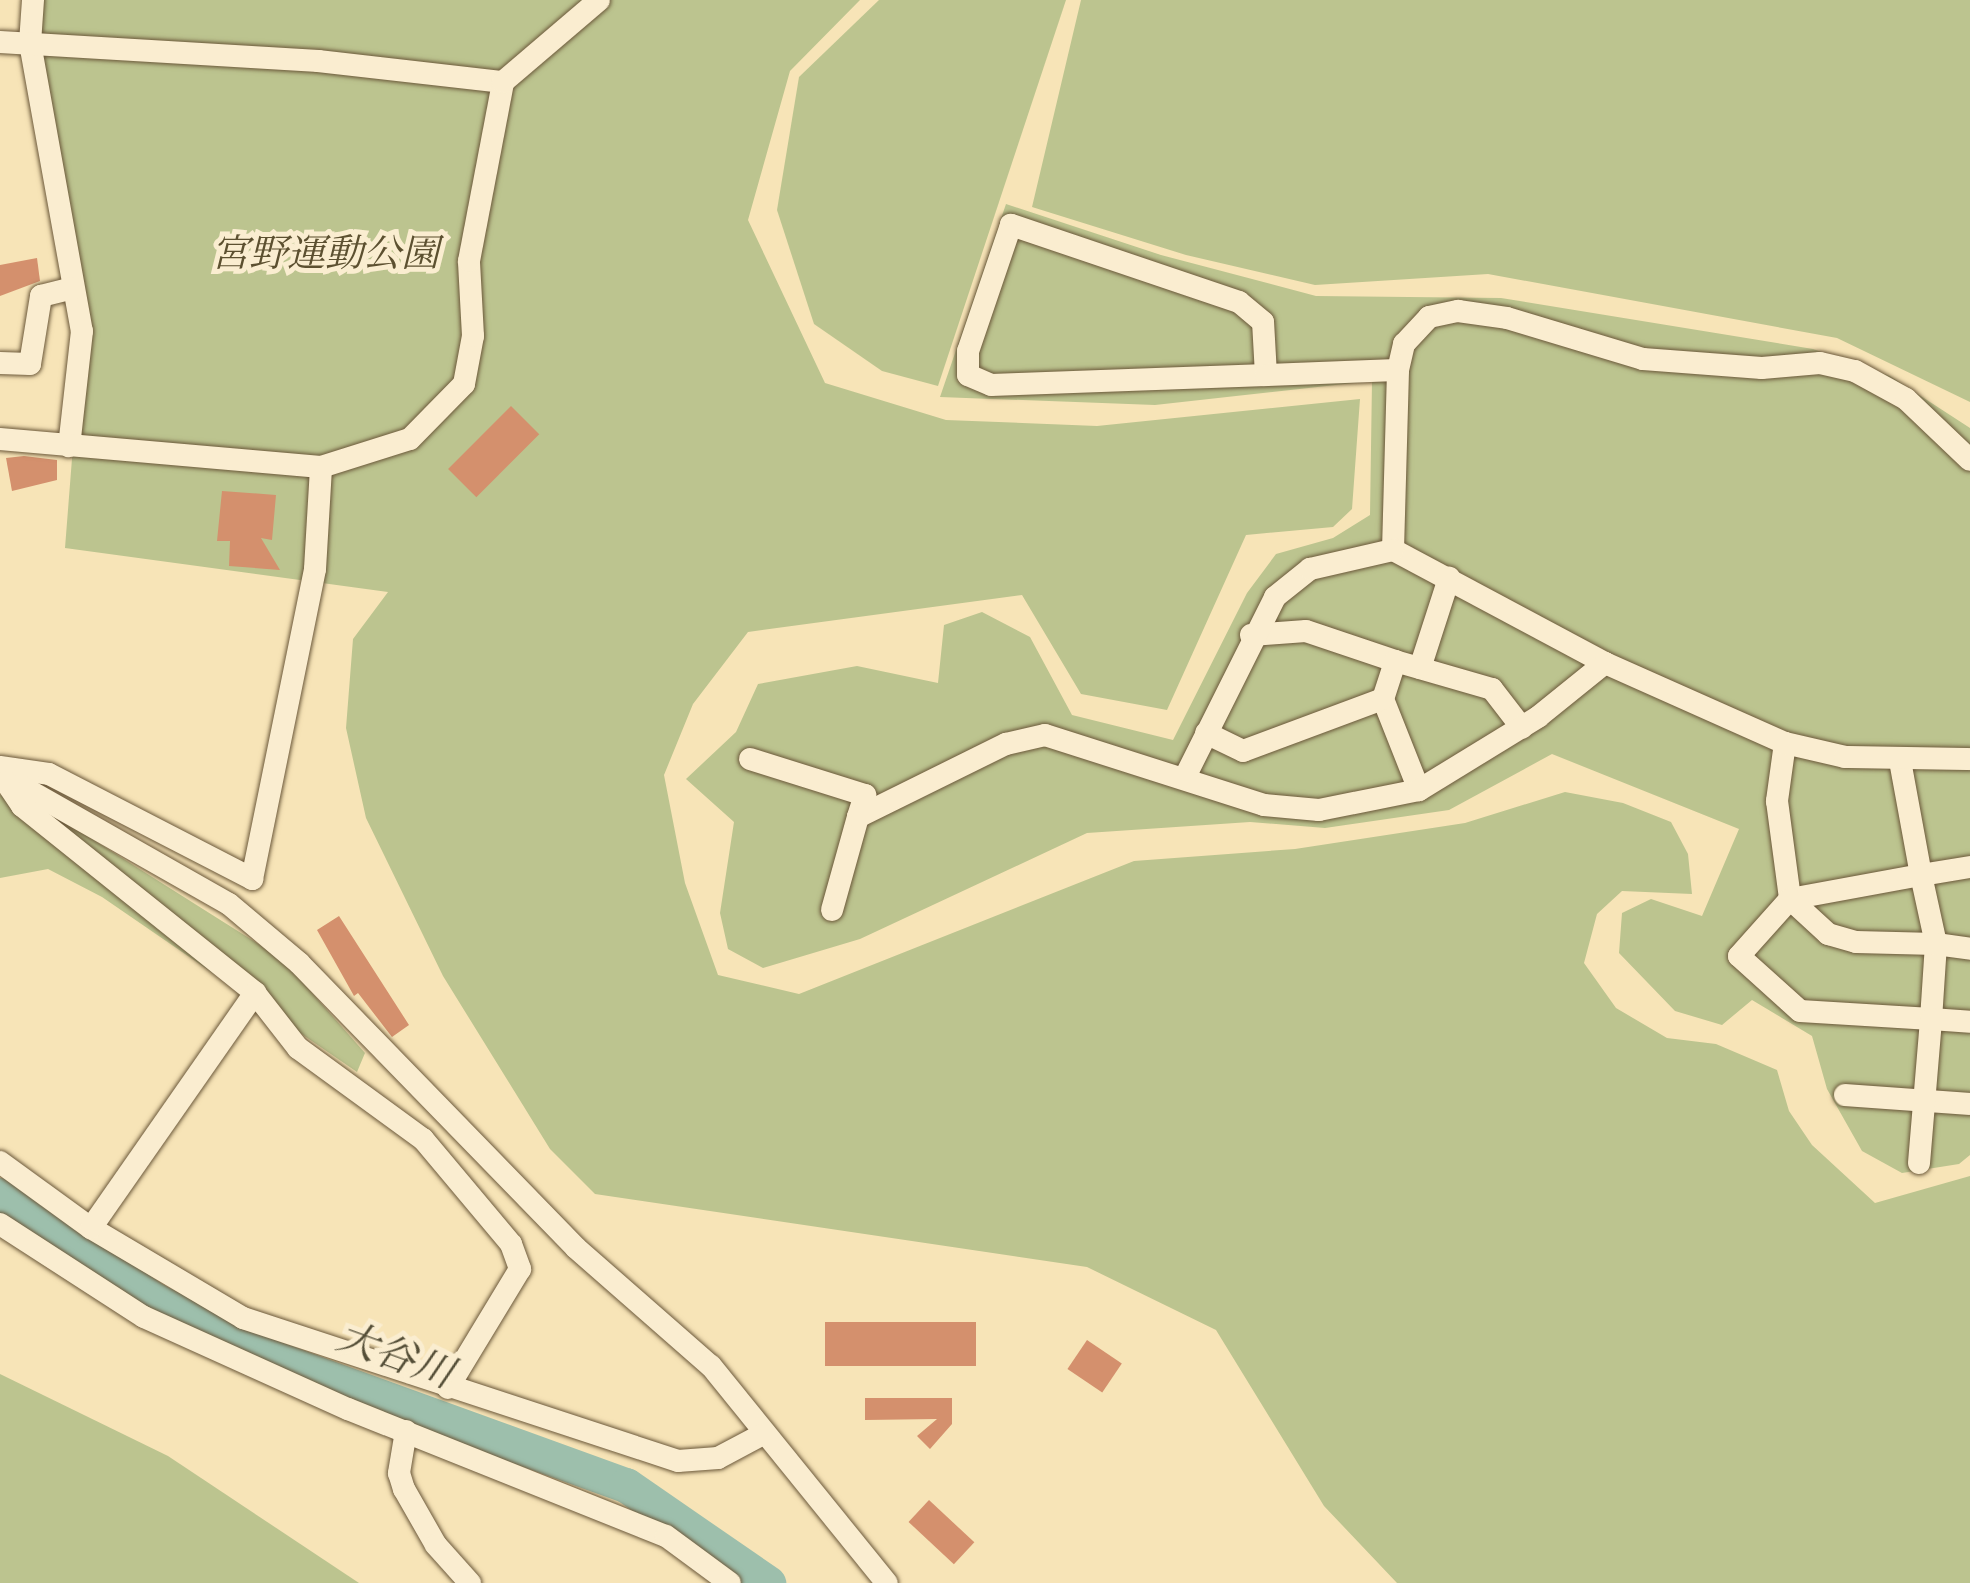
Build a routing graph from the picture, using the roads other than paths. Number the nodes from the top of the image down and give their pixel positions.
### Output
1 (34, 0) edge
2 (599, 0) edge
3 (0, 42) edge
4 (30, 43) junction
5 (503, 82) junction
6 (73, 288) junction
7 (0, 363) edge
8 (1398, 370) junction
9 (1266, 375) junction
10 (0, 439) edge
11 (70, 446) junction
12 (1970, 460) edge
13 (322, 466) junction
14 (1393, 550) junction
15 (1449, 578) junction
16 (1251, 636) junction
17 (1395, 661) junction
18 (1605, 662) junction
19 (1420, 668) junction
20 (1383, 699) junction
21 (1522, 728) junction
22 (1206, 733) junction
23 (1785, 743) junction
24 (750, 758) dead end
25 (1970, 759) edge
26 (1900, 761) junction
27 (0, 766) edge
28 (0, 774) edge
29 (1186, 775) junction
30 (1419, 790) junction
31 (858, 817) junction
32 (1970, 867) edge
33 (1922, 875) junction
34 (1790, 899) junction
35 (832, 910) dead end
36 (1936, 944) junction
37 (1970, 948) edge
38 (255, 992) junction
39 (1931, 1019) junction
40 (1970, 1022) edge
41 (1845, 1095) dead end
42 (1924, 1100) junction
43 (1970, 1104) edge
44 (0, 1162) edge
45 (1919, 1163) dead end
46 (0, 1224) edge
47 (91, 1228) junction
48 (448, 1388) junction
49 (406, 1431) junction
50 (765, 1433) junction
51 (470, 1583) edge
52 (730, 1583) edge
53 (887, 1583) edge

1 - 4 street
2 - 5 street
3 - 4 street
4 - 5 street
4 - 6 street
5 - 13 street
6 - 7 street
6 - 11 street
8 - 9 street
8 - 12 street
8 - 14 street
9 - 9 street
10 - 11 street
11 - 13 street
13 - 27 street
14 - 15 street
14 - 16 street
15 - 18 street
15 - 19 street
16 - 17 street
16 - 22 street
17 - 19 street
17 - 20 street
18 - 21 street
18 - 23 street
19 - 21 street
20 - 22 street
20 - 30 street
21 - 30 street
22 - 29 street
23 - 26 street
23 - 34 street
24 - 31 street
25 - 26 street
26 - 33 street
28 - 38 street
28 - 50 street
29 - 30 street
29 - 31 street
31 - 35 street
32 - 33 street
33 - 34 street
33 - 36 street
34 - 36 street
34 - 39 street
36 - 37 street
36 - 39 street
38 - 47 street
38 - 48 street
39 - 40 street
39 - 42 street
41 - 42 street
42 - 43 street
42 - 45 street
44 - 47 street
46 - 49 street
47 - 48 street
48 - 50 street
49 - 51 street
49 - 52 street
50 - 53 street

